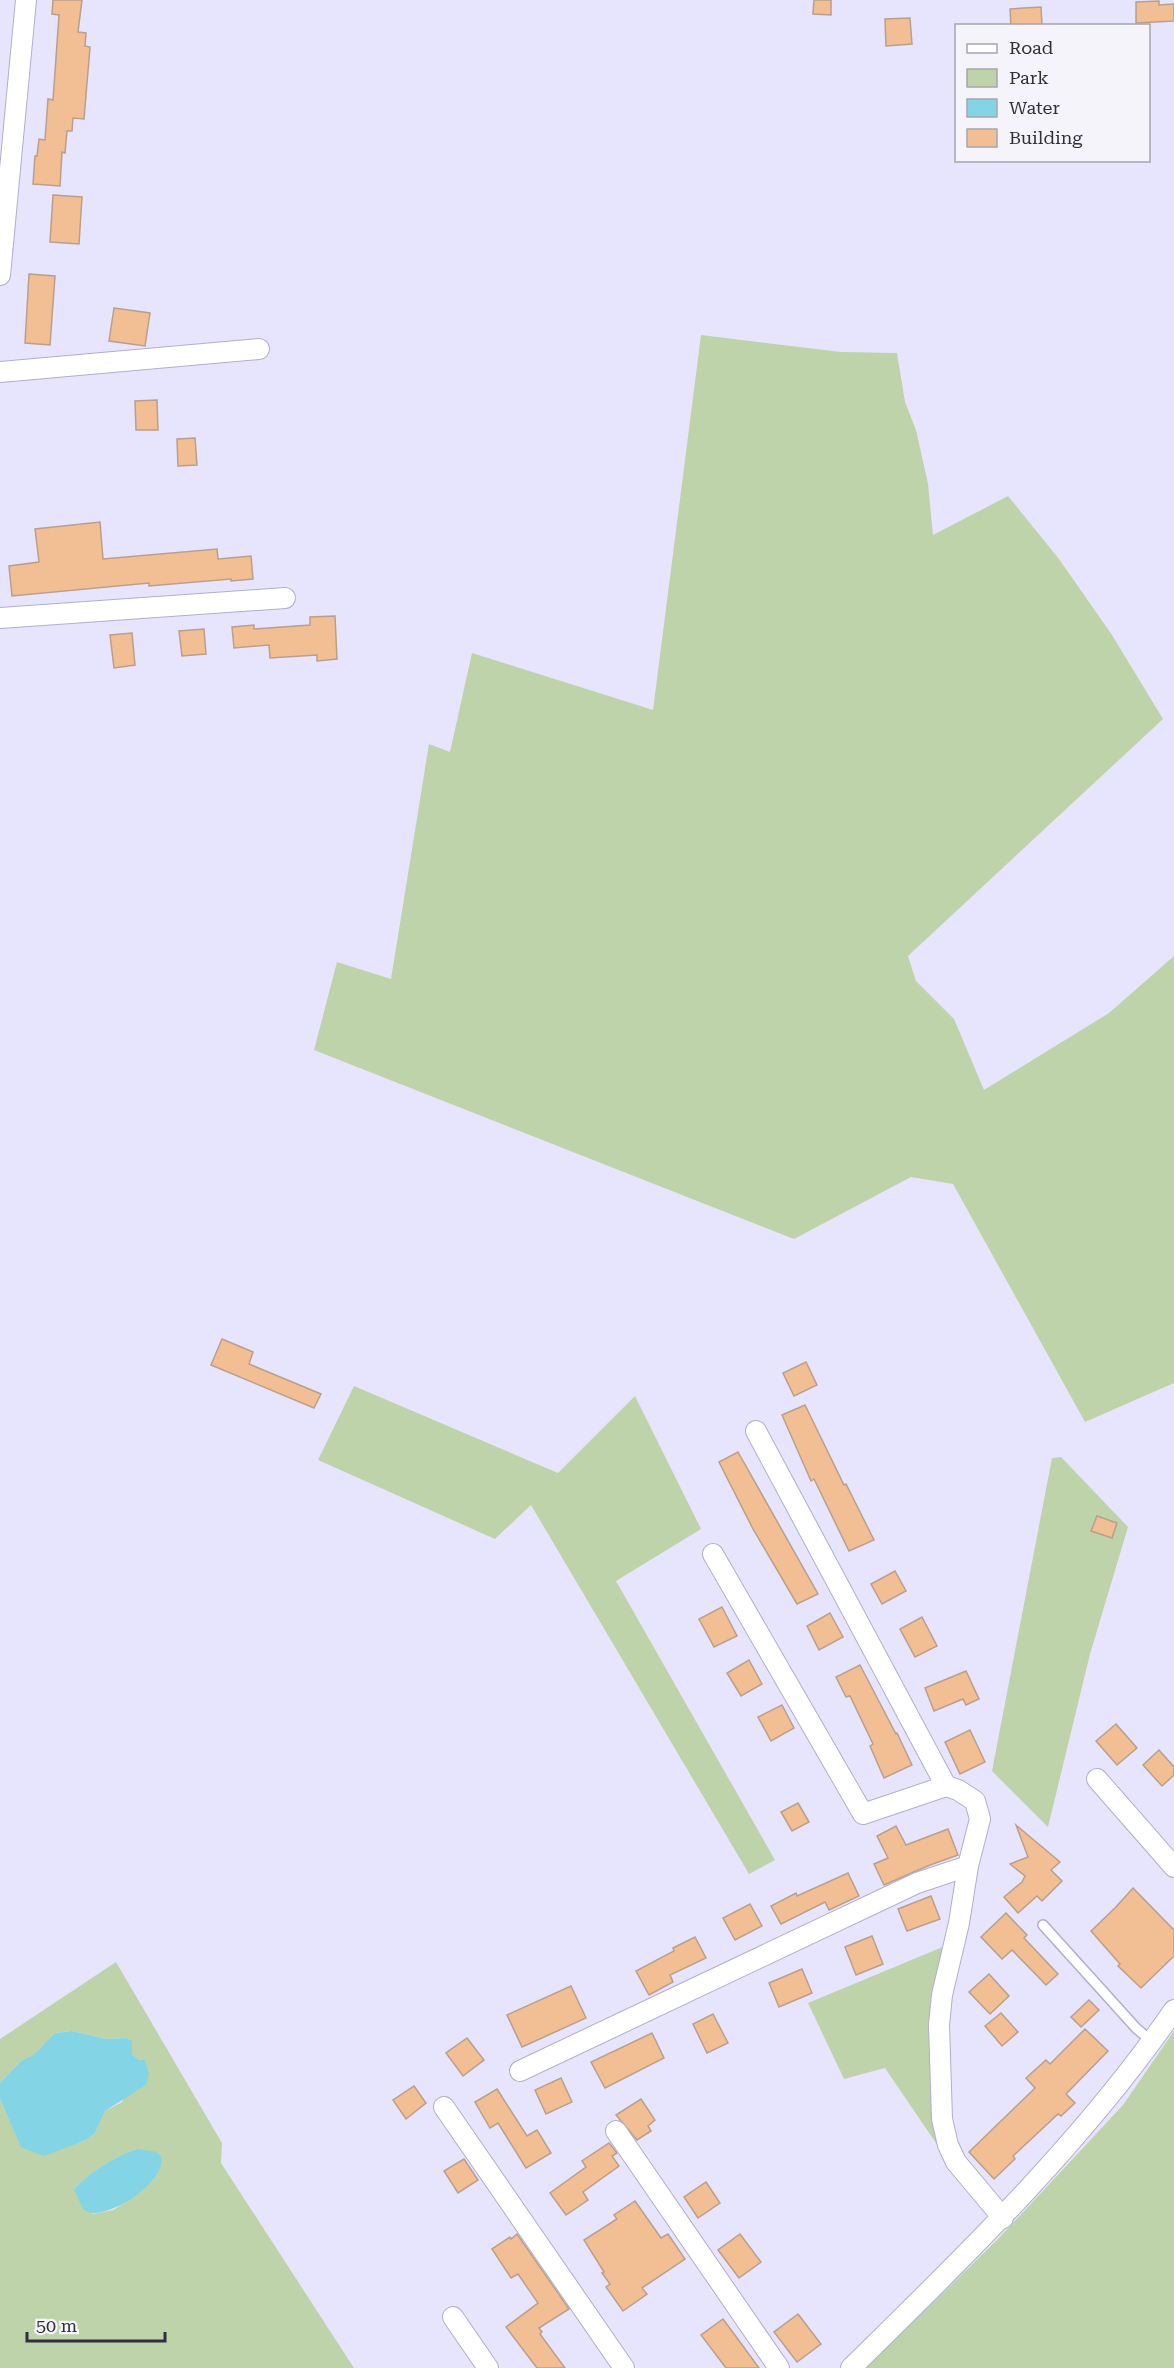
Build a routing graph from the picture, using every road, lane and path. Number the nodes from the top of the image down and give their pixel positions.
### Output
1 (26, 0) edge
2 (0, 275) edge
3 (259, 349) dead end
4 (0, 372) edge
5 (285, 598) dead end
6 (0, 618) edge
7 (756, 1431) dead end
8 (713, 1554) dead end
9 (1097, 1779) dead end
10 (946, 1786) junction
11 (968, 1866) junction
12 (1174, 1867) edge
13 (1043, 1925) dead end
14 (1174, 2010) edge
15 (1152, 2042) junction
16 (520, 2070) dead end
17 (444, 2107) dead end
18 (616, 2131) dead end
19 (1003, 2218) junction
20 (453, 2317) dead end
21 (488, 2368) edge
22 (624, 2368) edge
23 (779, 2368) edge
24 (851, 2368) edge

1 - 2 street
3 - 4 street
5 - 6 street
7 - 10 street
8 - 10 street
9 - 12 street
10 - 11 street
11 - 16 street
11 - 19 street
13 - 15 lane
14 - 15 street
15 - 19 street
17 - 22 street
18 - 23 street
19 - 24 street
20 - 21 street

